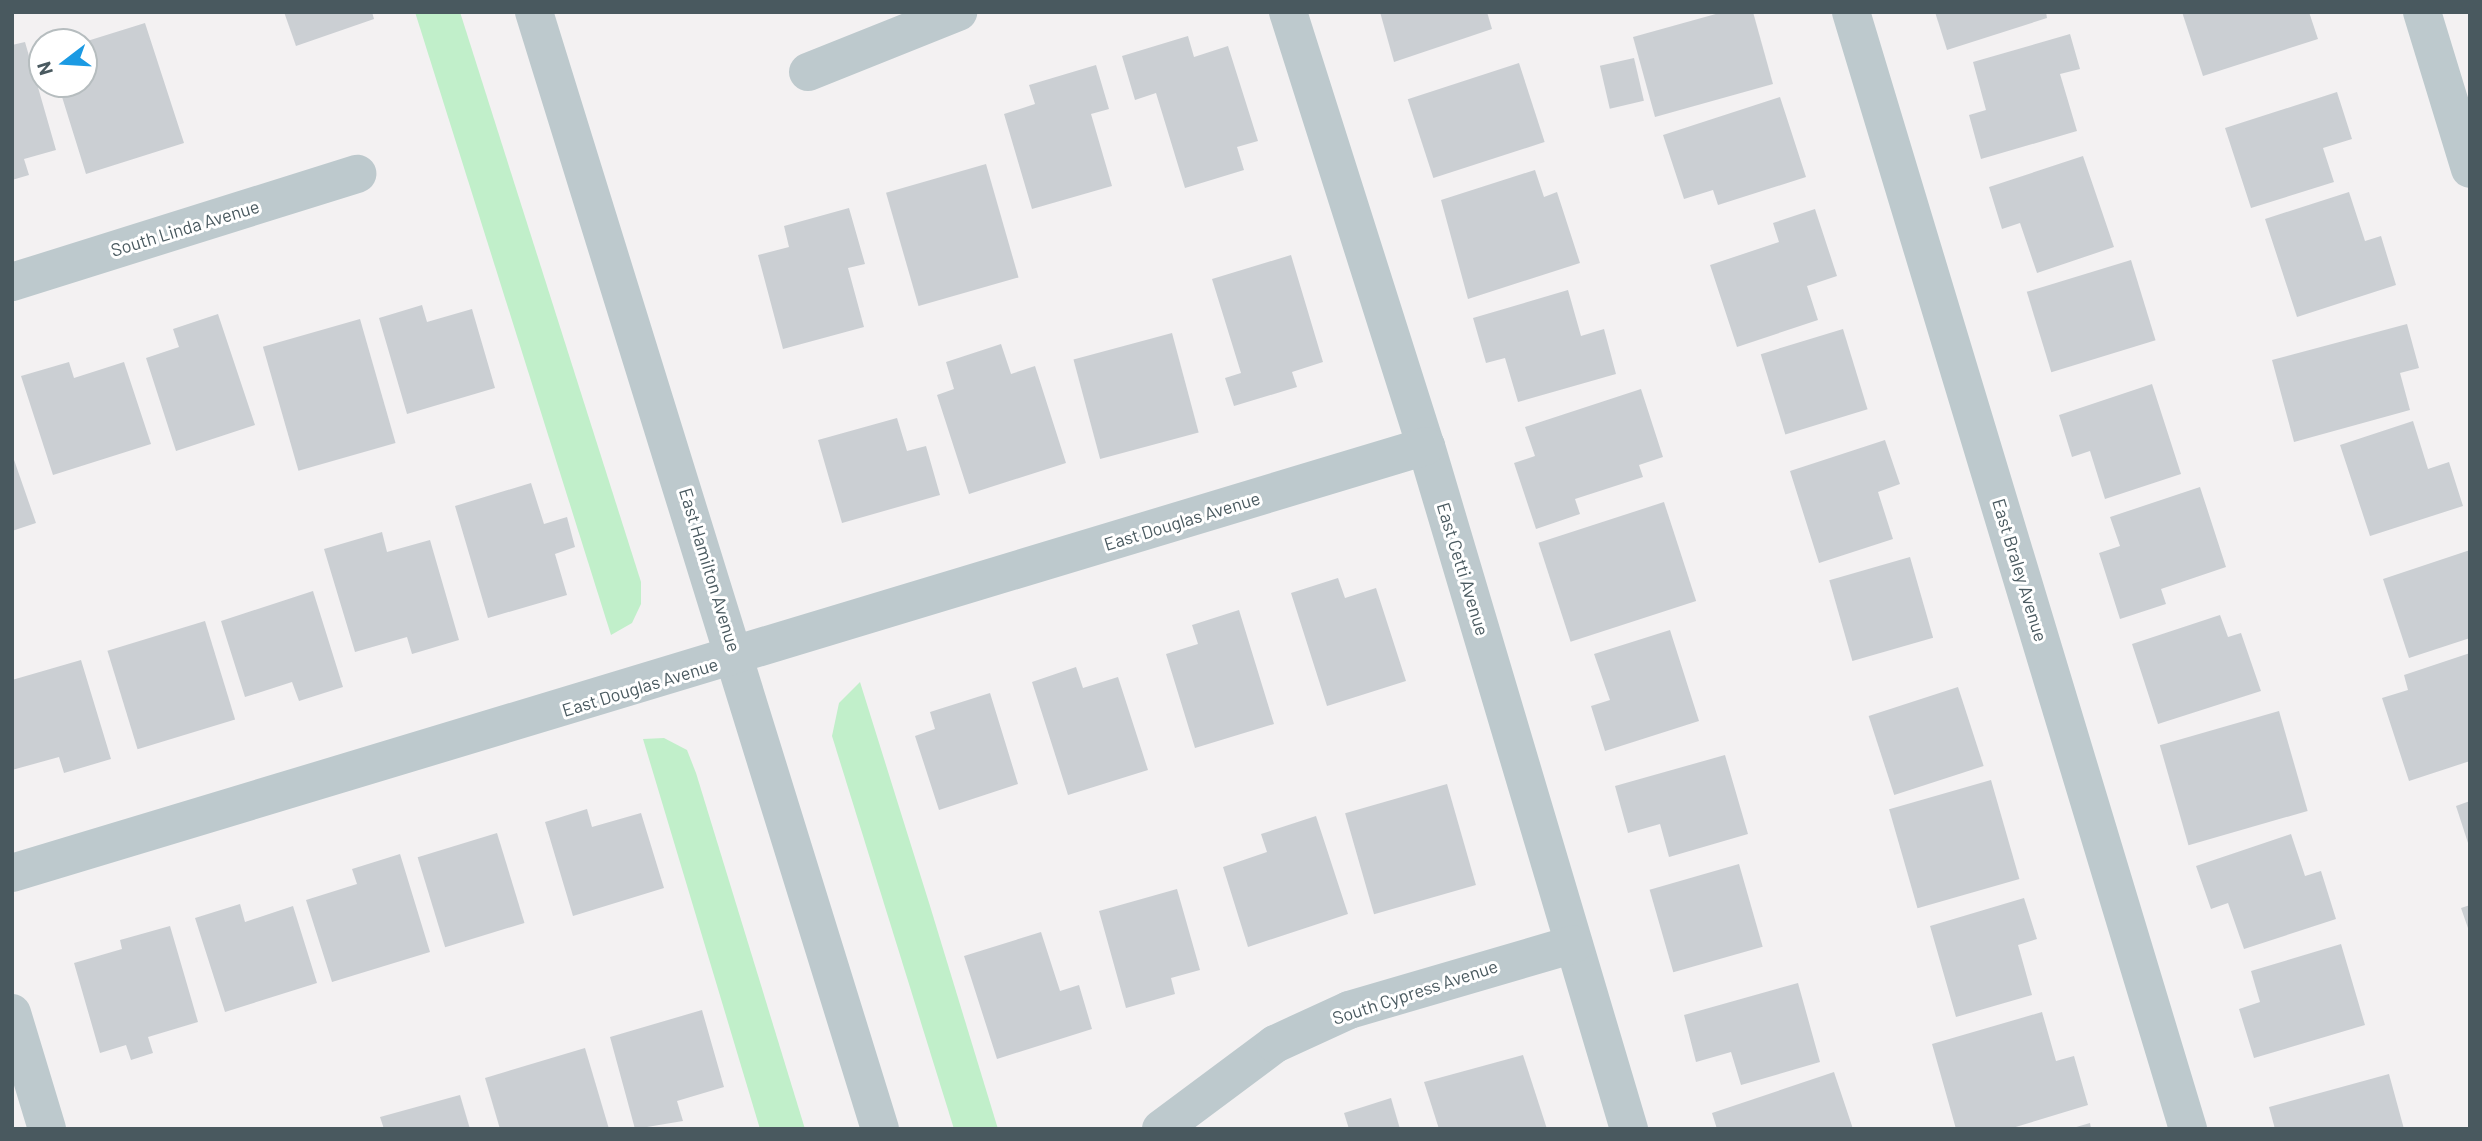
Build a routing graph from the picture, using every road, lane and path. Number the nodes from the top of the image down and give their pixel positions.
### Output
1 (534, 12) edge
2 (958, 12) edge
3 (1288, 12) edge
4 (1851, 12) edge
5 (2422, 12) edge
6 (808, 72) dead end
7 (2470, 169) edge
8 (357, 174) dead end
9 (12, 282) edge
10 (1426, 446) junction
11 (737, 657) junction
12 (12, 873) edge
13 (1574, 944) junction
14 (12, 1013) edge
15 (47, 1129) edge
16 (880, 1129) edge
17 (1161, 1129) edge
18 (1629, 1129) edge
19 (2188, 1129) edge

1 - 11 street, East Hamilton Avenue
2 - 6 street
3 - 10 street, East Cetti Avenue
4 - 19 street, East Braley Avenue
5 - 7 street
8 - 9 street, South Linda Avenue
10 - 11 street, East Douglas Avenue
10 - 13 street, East Cetti Avenue
11 - 12 street, East Douglas Avenue
11 - 16 street, East Hamilton Avenue
13 - 17 street, South Cypress Avenue
13 - 18 street, East Cetti Avenue
14 - 15 street

